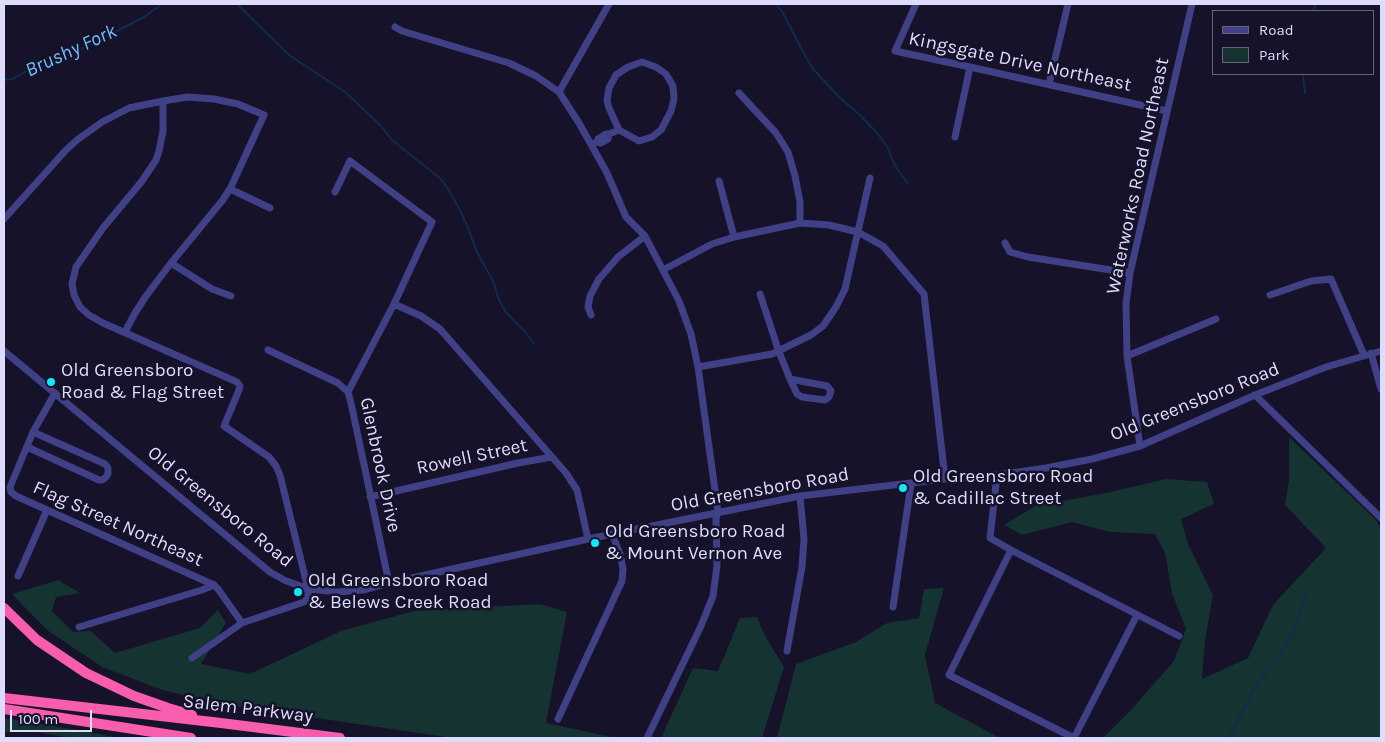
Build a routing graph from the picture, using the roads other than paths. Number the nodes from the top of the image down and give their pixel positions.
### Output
1 (609, 4) edge
2 (916, 4) edge
3 (1068, 4) edge
4 (1192, 4) edge
5 (395, 27) dead end
6 (970, 67) junction
7 (1049, 84) junction
8 (559, 92) junction
9 (739, 93) dead end
10 (163, 100) junction
11 (1167, 111) junction
12 (619, 130) junction
13 (955, 137) dead end
14 (594, 143) junction
15 (870, 178) dead end
16 (719, 181) dead end
17 (230, 189) junction
18 (335, 192) dead end
19 (270, 208) dead end
20 (4, 220) edge
21 (800, 223) junction
22 (858, 232) junction
23 (645, 236) junction
24 (734, 237) junction
25 (1005, 243) dead end
26 (171, 263) junction
27 (663, 270) junction
28 (1130, 272) junction
29 (760, 294) dead end
30 (1270, 295) dead end
31 (232, 296) dead end
32 (394, 304) junction
33 (591, 315) dead end
34 (1216, 319) dead end
35 (125, 332) junction
36 (268, 350) dead end
37 (4, 351) edge
38 (1381, 351) edge
39 (779, 352) junction
40 (1368, 354) junction
41 (1127, 356) junction
42 (698, 367) junction
43 (790, 379) junction
44 (1381, 389) edge
45 (348, 392) junction
46 (55, 393) junction
47 (1255, 395) junction
48 (33, 432) junction
49 (1140, 446) junction
50 (27, 447) junction
51 (552, 457) junction
52 (997, 475) junction
53 (945, 479) junction
54 (911, 484) junction
55 (800, 496) junction
56 (370, 497) junction
57 (47, 510) junction
58 (718, 512) junction
59 (1381, 518) edge
60 (612, 534) junction
61 (588, 540) junction
62 (1011, 550) junction
63 (18, 576) dead end
64 (389, 583) junction
65 (214, 585) junction
66 (308, 589) junction
67 (894, 607) dead end
68 (4, 608) edge
69 (1137, 615) junction
70 (242, 623) junction
71 (79, 627) dead end
72 (1179, 636) dead end
73 (787, 651) dead end
74 (192, 658) dead end
75 (4, 698) edge
76 (4, 709) edge
77 (558, 719) dead end
78 (222, 723) junction
79 (156, 733) junction
80 (176, 738) edge
81 (191, 738) edge
82 (340, 738) edge
83 (647, 738) edge
84 (1074, 738) edge

1 - 8 street
2 - 6 street, Kingsgate Drive Northeast
3 - 7 street
4 - 11 street, Waterworks Road Northeast
5 - 8 street
6 - 7 street, Kingsgate Drive Northeast
6 - 13 street
7 - 11 street, Kingsgate Drive Northeast
8 - 14 street
9 - 21 street
10 - 17 street
10 - 20 street
10 - 35 street
11 - 28 street, Waterworks Road Northeast
12 - 12 street
12 - 14 street
14 - 23 street
15 - 22 street
16 - 24 street
17 - 19 street
17 - 26 street
18 - 32 street, Glenbrook Drive
21 - 22 street
21 - 24 street
22 - 39 street
22 - 53 street
23 - 27 street
23 - 33 street
24 - 27 street
25 - 28 street
26 - 31 street
26 - 35 street
27 - 42 street
28 - 41 street, Waterworks Road Northeast
29 - 39 street
30 - 40 street
32 - 45 street, Glenbrook Drive
32 - 51 street
34 - 41 street
35 - 66 street
36 - 45 street
37 - 46 street, Old Greensboro Road
38 - 40 street, Old Greensboro Road
39 - 42 street
39 - 43 street
40 - 44 street
40 - 47 street, Old Greensboro Road
41 - 49 street, Waterworks Road Northeast
42 - 58 street
43 - 43 street
45 - 56 street, Glenbrook Drive
46 - 48 street, Flag Street Northeast
46 - 66 street, Old Greensboro Road
47 - 49 street, Old Greensboro Road
47 - 59 street
48 - 50 street, Flag Street Northeast
48 - 50 street
49 - 52 street, Old Greensboro Road
50 - 57 street, Flag Street Northeast
51 - 56 street, Rowell Street
51 - 61 street
52 - 53 street, Old Greensboro Road
52 - 62 street
53 - 54 street, Old Greensboro Road
54 - 55 street, Old Greensboro Road
54 - 67 street
55 - 58 street, Old Greensboro Road
55 - 73 street
56 - 64 street, Glenbrook Drive
57 - 63 street
57 - 65 street, Flag Street Northeast
58 - 60 street, Old Greensboro Road
58 - 83 street
60 - 61 street, Old Greensboro Road
60 - 77 street
61 - 64 street, Old Greensboro Road
62 - 69 street
62 - 84 street
64 - 66 street, Old Greensboro Road
65 - 70 street, Flag Street Northeast
65 - 71 street
66 - 70 street
68 - 78 highway
69 - 72 street
69 - 84 street
70 - 74 street
75 - 78 highway, Salem Parkway
76 - 79 highway, Salem Parkway
78 - 82 highway, Salem Parkway
79 - 80 highway
79 - 81 highway, Salem Parkway

